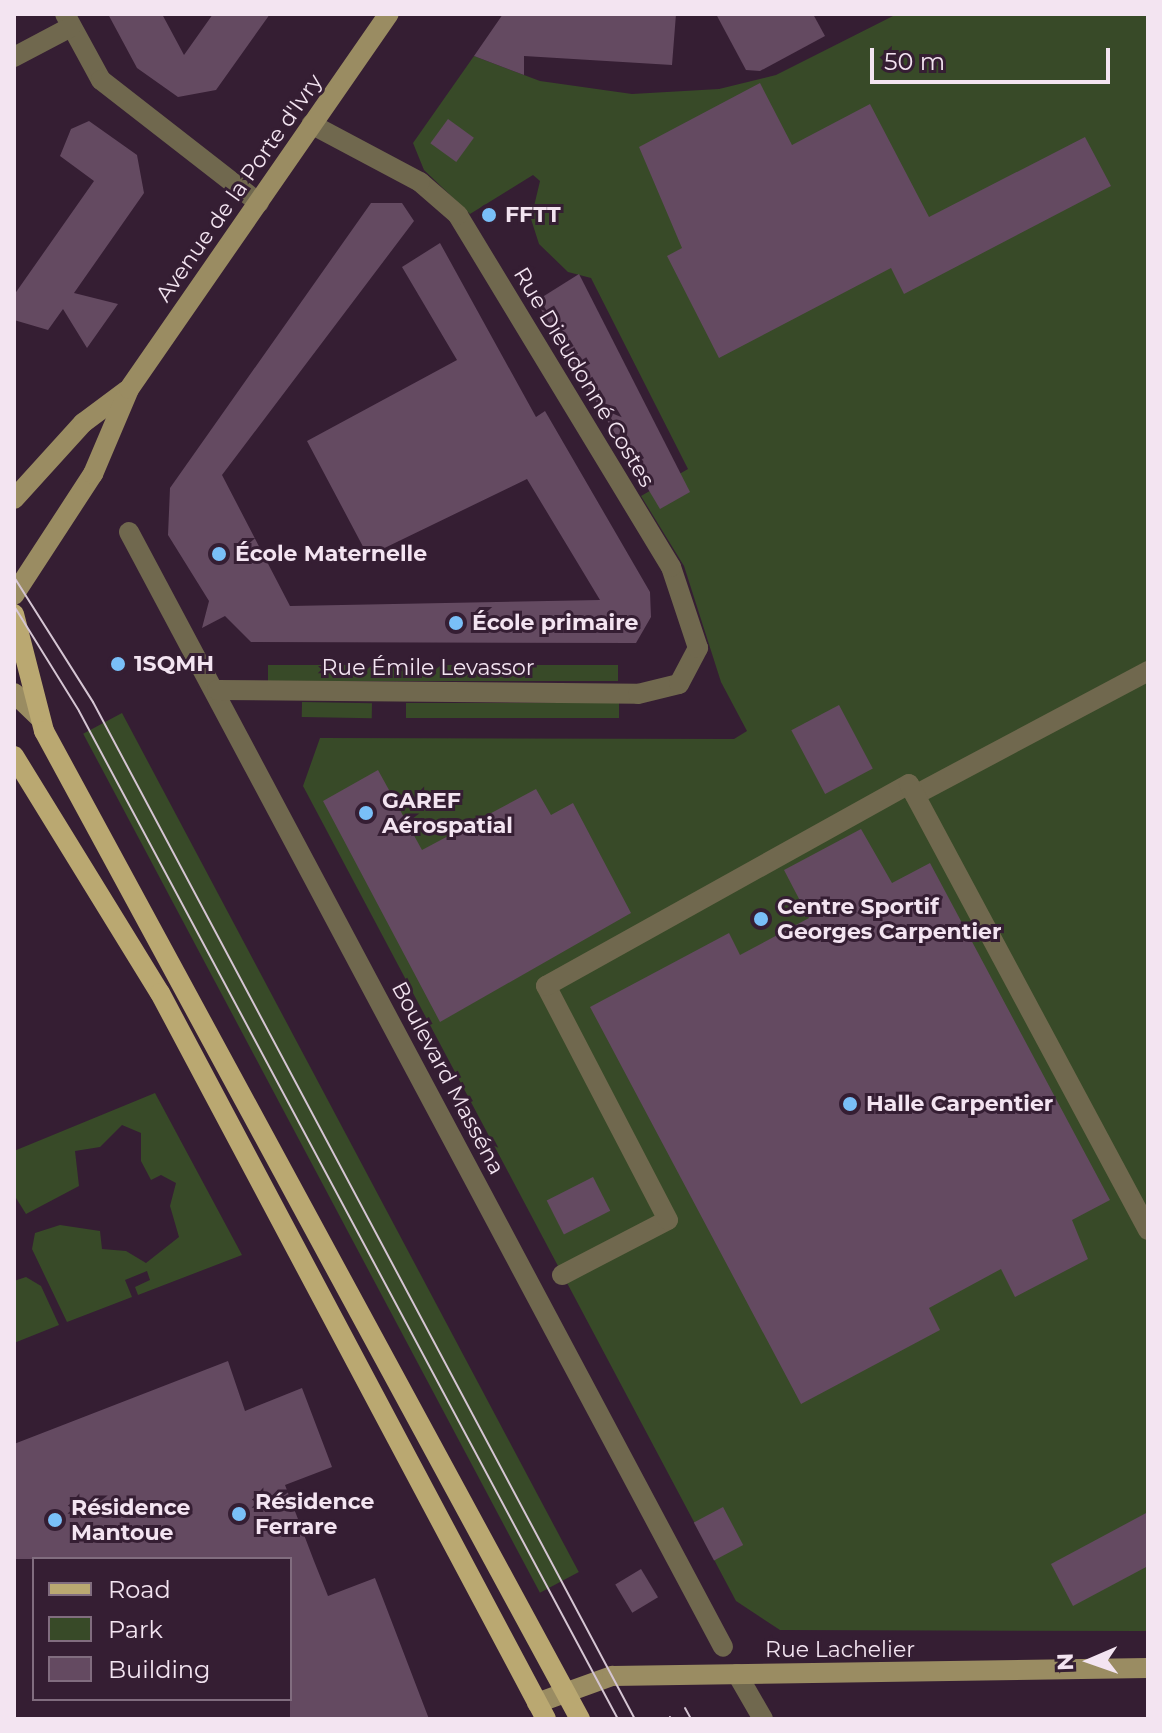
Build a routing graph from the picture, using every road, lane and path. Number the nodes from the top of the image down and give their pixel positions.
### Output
1 (389, 14) edge
2 (68, 20) edge
3 (14, 57) edge
4 (311, 124) junction
5 (259, 203) junction
6 (129, 389) junction
7 (14, 499) edge
8 (129, 532) dead end
9 (14, 595) edge
10 (14, 614) edge
11 (1148, 671) edge
12 (217, 690) junction
13 (14, 693) edge
14 (638, 694) joint
15 (39, 717) junction
16 (14, 756) edge
17 (915, 795) junction
18 (1148, 1230) edge
19 (562, 1275) dead end
20 (723, 1647) dead end
21 (1148, 1668) edge
22 (737, 1674) junction
23 (564, 1689) junction
24 (542, 1711) edge
25 (580, 1719) edge
26 (763, 1719) edge

1 - 4 main road, Avenue de la Porte d'Ivry
2 - 3 street
2 - 5 street
4 - 5 main road, Avenue de la Porte d'Ivry
4 - 14 street, Rue Dieudonné Costes
5 - 6 main road, Avenue de la Porte d'Ivry
6 - 7 main road, Avenue de la Porte d'Ivry
6 - 9 main road, Avenue de la Porte d'Ivry
8 - 12 street, Boulevard Masséna
10 - 15 main road
11 - 17 street
12 - 14 street, Rue Émile Levassor
12 - 20 street, Boulevard Masséna
13 - 15 main road
15 - 23 main road
16 - 24 main road
17 - 18 street
17 - 19 street
21 - 22 main road, Rue Lachelier
22 - 23 main road, Rue Lachelier
22 - 26 street
23 - 24 main road, Rue Lachelier
23 - 25 main road

